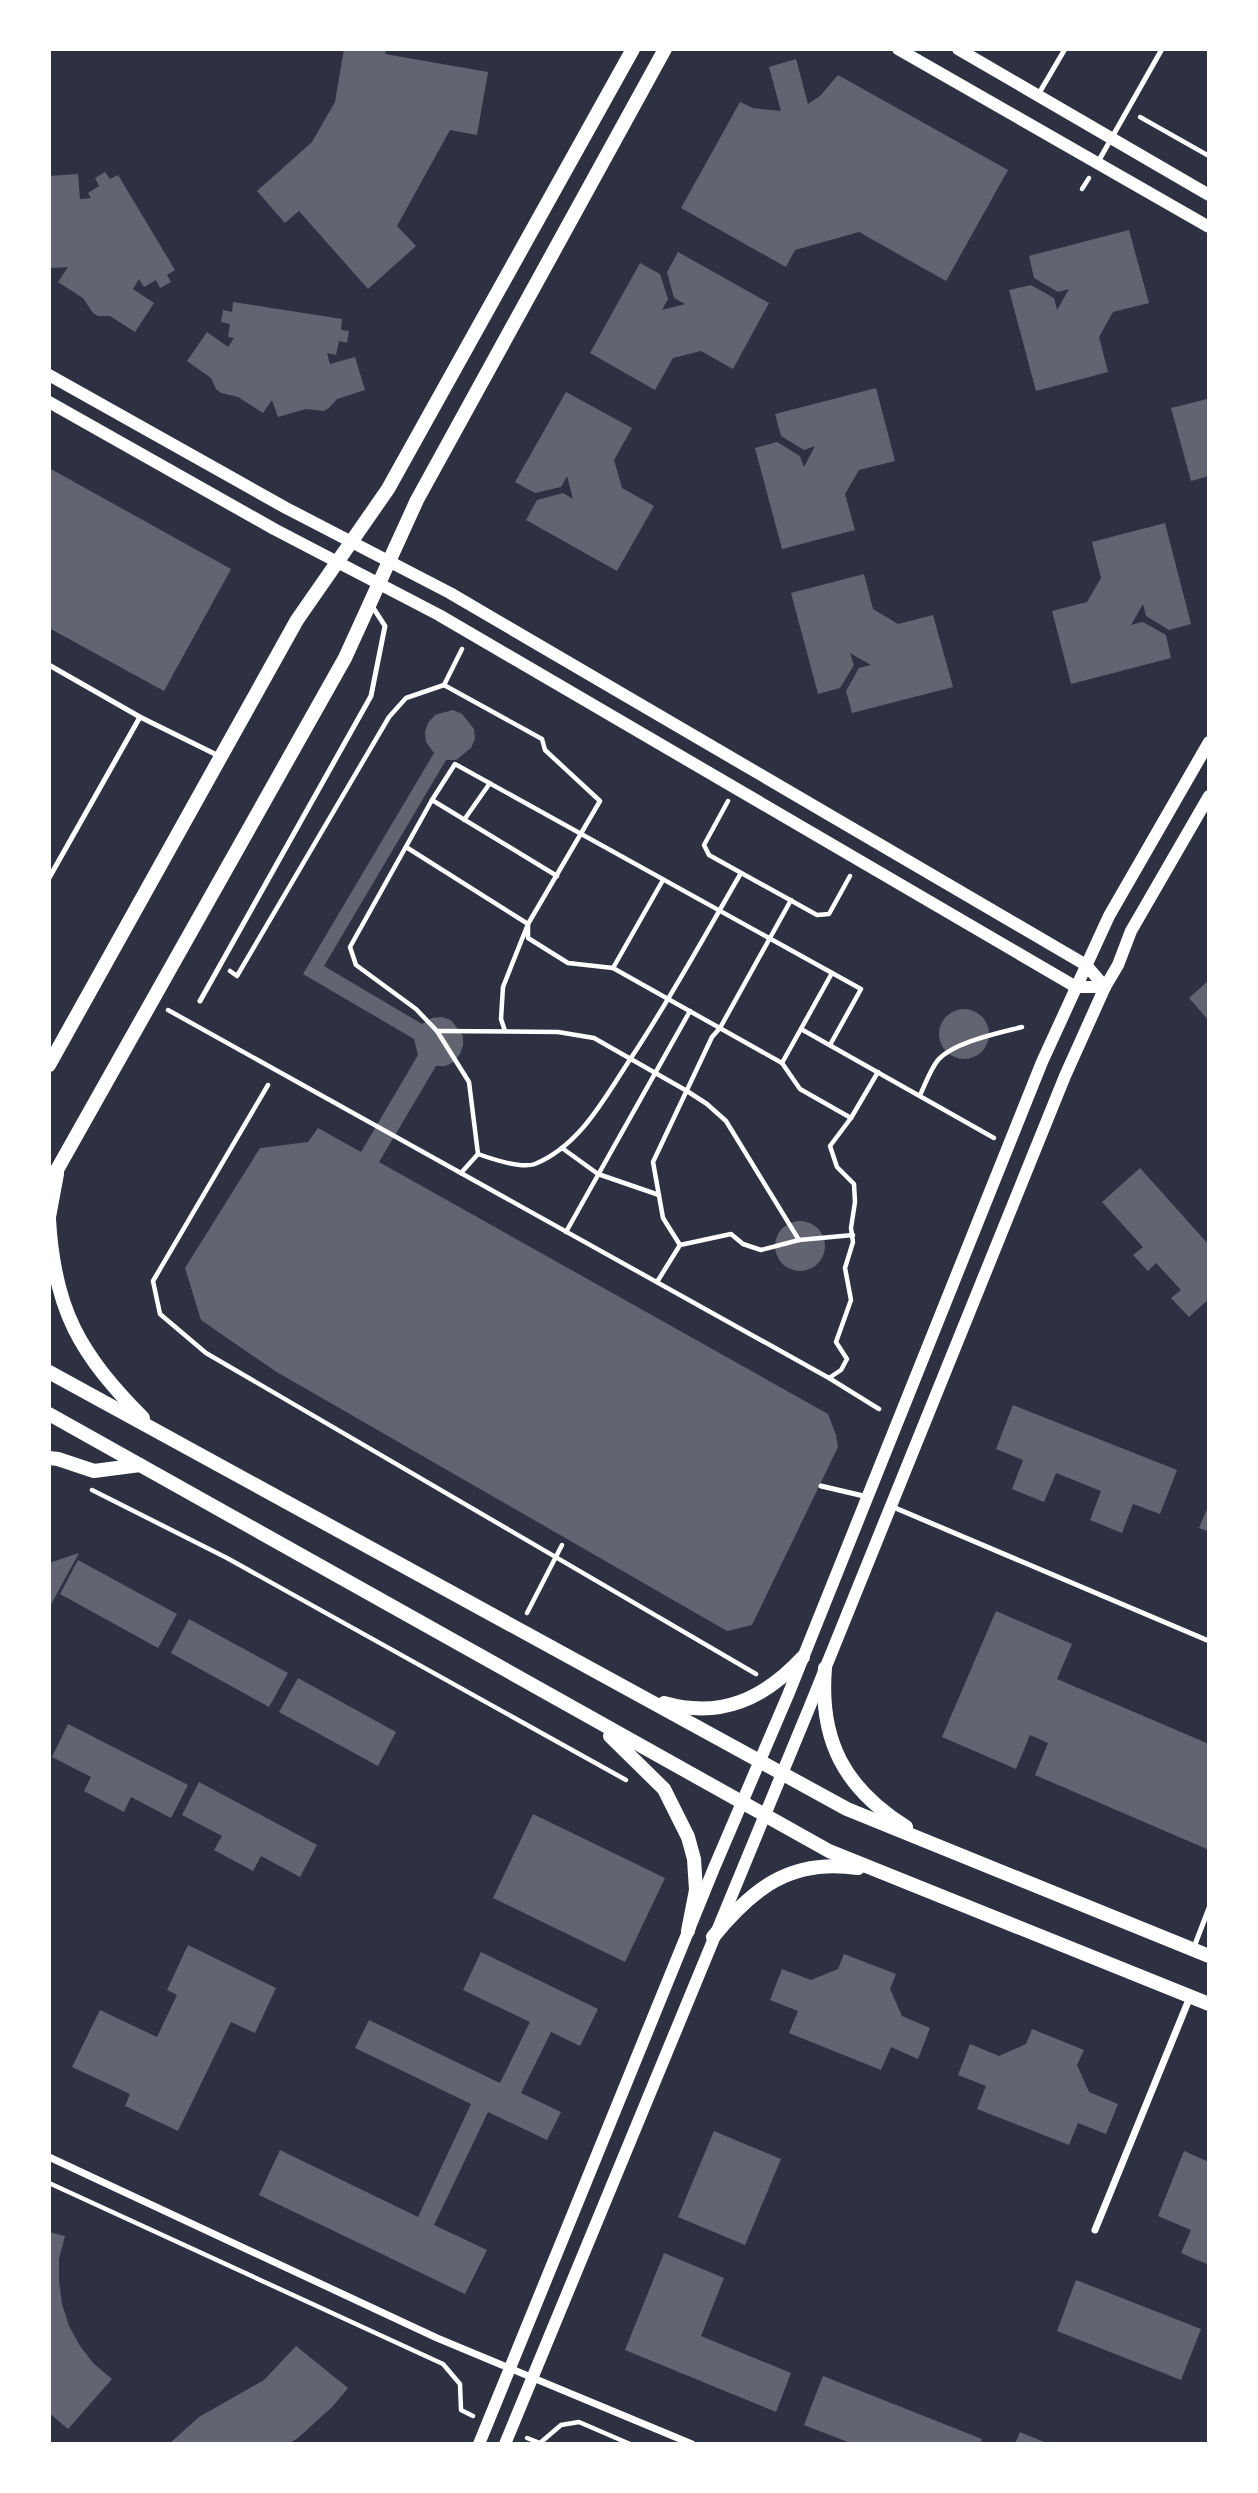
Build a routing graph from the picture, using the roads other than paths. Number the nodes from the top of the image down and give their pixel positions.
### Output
1 (633, 49) edge
2 (666, 49) edge
3 (898, 49) edge
4 (958, 49) edge
5 (1065, 49) edge
6 (1162, 49) edge
7 (1037, 96) junction
8 (1111, 138) junction
9 (1097, 163) junction
10 (1209, 195) edge
11 (1209, 227) edge
12 (49, 375) edge
13 (49, 402) edge
14 (351, 542) junction
15 (337, 562) junction
16 (389, 562) junction
17 (379, 584) junction
18 (370, 603) junction
19 (49, 665) edge
20 (140, 717) junction
21 (1209, 742) edge
22 (221, 757) junction
23 (1209, 796) edge
24 (49, 878) edge
25 (1086, 965) junction
26 (1076, 987) junction
27 (1105, 987) junction
28 (200, 1001) dead end
29 (49, 1065) edge
30 (58, 1168) junction
31 (49, 1184) edge
32 (49, 1218) edge
33 (49, 1371) edge
34 (49, 1414) edge
35 (154, 1429) junction
36 (49, 1458) edge
37 (140, 1465) junction
38 (821, 1486) dead end
39 (868, 1497) junction
40 (890, 1506) junction
41 (1209, 1641) edge
42 (803, 1657) junction
43 (825, 1668) junction
44 (645, 1699) junction
45 (588, 1716) junction
46 (759, 1761) junction
47 (782, 1773) junction
48 (742, 1802) junction
49 (764, 1814) junction
50 (934, 1844) junction
51 (878, 1871) junction
52 (1209, 1908) edge
53 (688, 1931) junction
54 (713, 1937) junction
55 (1192, 1950) junction
56 (1209, 1956) edge
57 (1190, 1997) junction
58 (1209, 2004) edge
59 (49, 2157) edge
60 (1095, 2230) dead end
61 (510, 2368) junction
62 (533, 2378) junction
63 (508, 2438) edge
64 (479, 2444) edge
65 (692, 2444) edge

1 - 14 main road
2 - 16 main road
3 - 9 street
4 - 7 street
5 - 7 lane
6 - 8 lane
7 - 8 street
8 - 9 lane
8 - 10 street
9 - 11 street
12 - 14 street
13 - 15 street
14 - 15 main road
14 - 16 street
15 - 17 street
15 - 22 main road
16 - 17 main road
16 - 25 street
17 - 18 main road
17 - 26 street
18 - 28 lane
18 - 30 main road
19 - 20 lane
20 - 22 lane
20 - 24 lane
21 - 25 street
22 - 29 main road
23 - 27 street
25 - 26 street
25 - 27 street
26 - 27 street
26 - 39 street
27 - 40 street
30 - 31 main road
30 - 32 main road
32 - 35 main road
33 - 35 main road
34 - 37 main road
35 - 44 main road
36 - 37 main road
37 - 45 main road
38 - 39 lane
39 - 40 street
39 - 42 street
40 - 41 lane
40 - 43 street
42 - 44 main road
42 - 46 street
43 - 47 street
43 - 50 main road
44 - 46 main road
45 - 48 main road
45 - 53 main road
46 - 47 main road
46 - 48 street
47 - 49 street
47 - 50 main road
48 - 49 main road
48 - 53 street
49 - 51 main road
49 - 54 street
50 - 55 main road
51 - 54 main road
51 - 57 main road
52 - 55 lane
53 - 61 street
54 - 62 street
55 - 56 main road
57 - 58 main road
57 - 60 street
59 - 61 street
61 - 62 street
61 - 64 street
62 - 63 street
62 - 65 street

